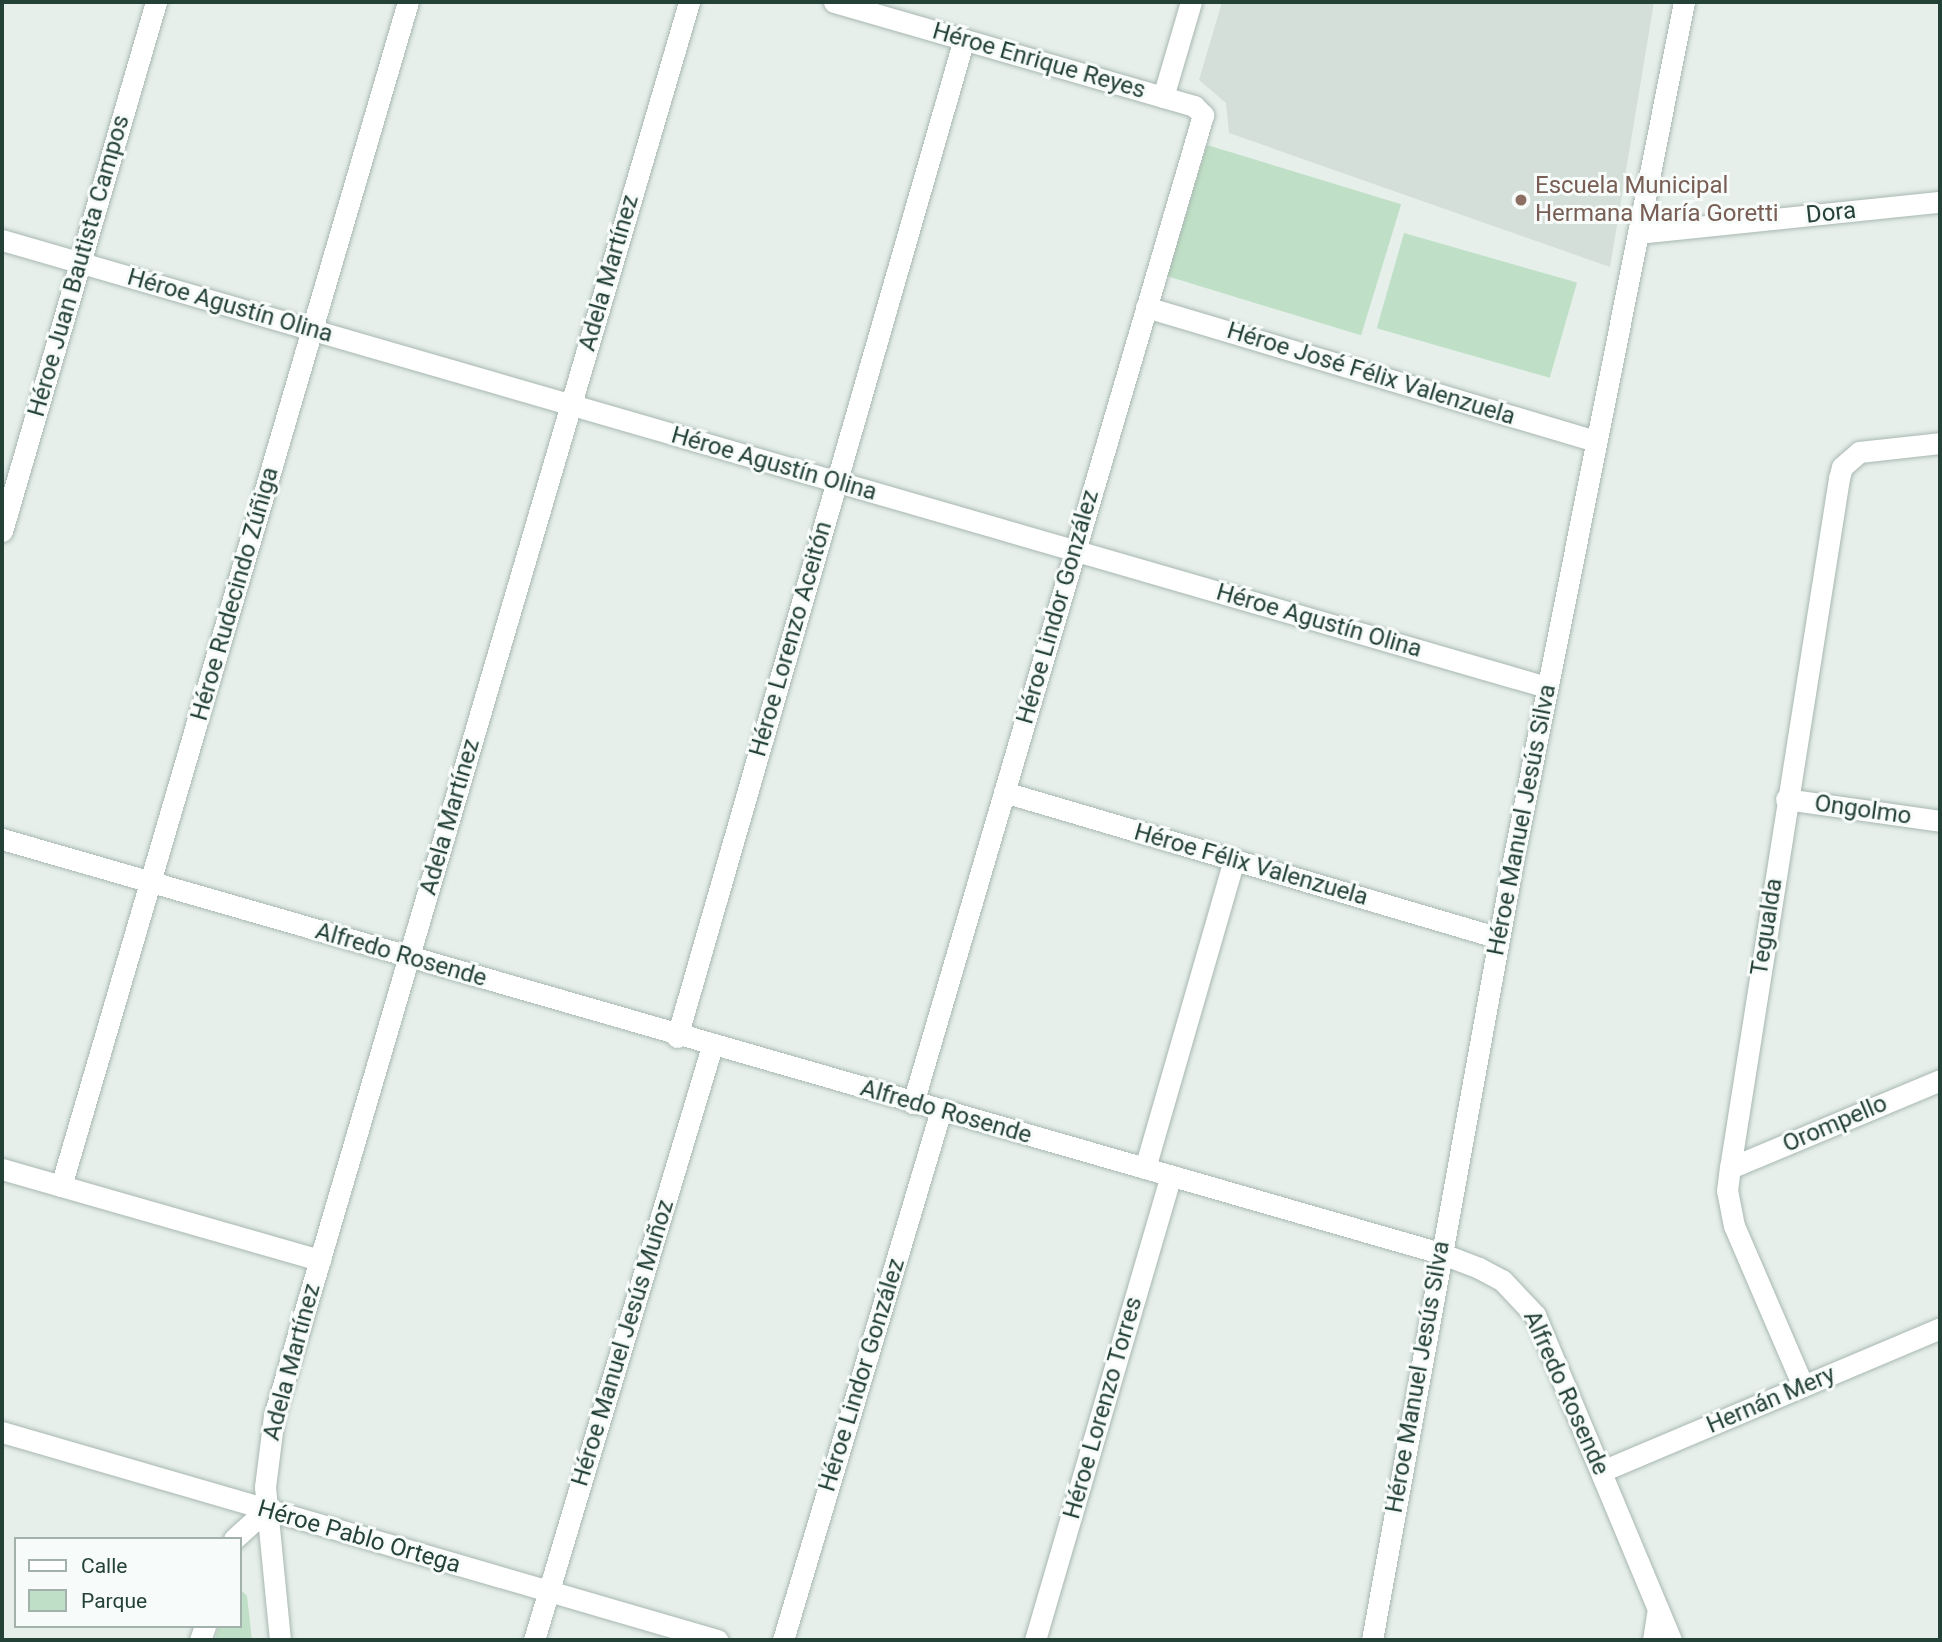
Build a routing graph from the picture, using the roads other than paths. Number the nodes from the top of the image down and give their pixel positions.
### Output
1 (156, 2) edge
2 (408, 2) edge
3 (689, 2) edge
4 (834, 2) edge
5 (1191, 2) edge
6 (1684, 2) edge
7 (964, 39) junction
8 (1163, 97) junction
9 (1201, 111) joint
10 (1940, 202) edge
11 (1638, 233) junction
12 (2, 240) edge
13 (80, 263) junction
14 (1146, 307) junction
15 (312, 330) junction
16 (570, 405) junction
17 (1595, 442) junction
18 (1940, 443) edge
19 (836, 481) junction
20 (2, 531) edge
21 (1075, 550) junction
22 (1547, 687) junction
23 (1004, 792) junction
24 (1786, 799) junction
25 (1940, 821) edge
26 (2, 839) edge
27 (1234, 860) junction
28 (150, 882) junction
29 (1499, 938) junction
30 (409, 957) junction
31 (677, 1037) junction
32 (712, 1046) junction
33 (1940, 1080) edge
34 (913, 1103) junction
35 (941, 1110) junction
36 (1145, 1168) junction
37 (1730, 1168) junction
38 (2, 1169) edge
39 (1171, 1176) junction
40 (61, 1186) junction
41 (1440, 1253) junction
42 (320, 1260) junction
43 (1940, 1328) edge
44 (1803, 1386) junction
45 (2, 1432) edge
46 (1602, 1471) junction
47 (266, 1510) junction
48 (236, 1537) edge
49 (549, 1591) junction
50 (1658, 1609) junction
51 (280, 1640) edge
52 (534, 1640) edge
53 (717, 1640) edge
54 (783, 1640) edge
55 (1035, 1640) edge
56 (1371, 1640) edge
57 (1653, 1640) edge
58 (1671, 1640) edge

1 - 13 street, Héroe Juan Bautista Campos
2 - 15 street, Héroe Rudecindo Zúñiga
3 - 16 street, Adela Martínez
4 - 7 street, Héroe Enrique Reyes
5 - 8 street
6 - 11 street, Héroe Manuel Jesús Silva
7 - 8 street, Héroe Enrique Reyes
7 - 19 street, Héroe Lorenzo Aceitón
8 - 9 street, Héroe Enrique Reyes
9 - 14 street, Héroe Lindor González
10 - 11 street, Dora
11 - 17 street, Héroe Manuel Jesús Silva
12 - 13 street, Héroe Agustín Olina
13 - 15 street, Héroe Agustín Olina
13 - 20 street, Héroe Juan Bautista Campos
14 - 17 street, Héroe José Félix Valenzuela
14 - 21 street, Héroe Lindor González
15 - 16 street, Héroe Agustín Olina
15 - 28 street, Héroe Rudecindo Zúñiga
16 - 19 street, Héroe Agustín Olina
16 - 30 street, Adela Martínez
17 - 22 street, Héroe Manuel Jesús Silva
18 - 24 street, Tegualda
19 - 21 street, Héroe Agustín Olina
19 - 31 street, Héroe Lorenzo Aceitón
21 - 22 street, Héroe Agustín Olina
21 - 23 street, Héroe Lindor González
22 - 29 street, Héroe Manuel Jesús Silva
23 - 27 street, Héroe Félix Valenzuela
23 - 34 street, Héroe Lindor González
24 - 25 street, Ongolmo
24 - 37 street, Tegualda
26 - 28 street, Alfredo Rosende
27 - 29 street, Héroe Félix Valenzuela
27 - 36 street
28 - 30 street, Alfredo Rosende
28 - 40 street, Héroe Rudecindo Zúñiga
29 - 41 street, Héroe Manuel Jesús Silva
30 - 31 street, Alfredo Rosende
30 - 42 street, Adela Martínez
31 - 32 street, Alfredo Rosende
32 - 34 street, Alfredo Rosende
32 - 49 street, Héroe Manuel Jesús Muñoz
33 - 37 street, Orompello
34 - 35 street, Alfredo Rosende
35 - 36 street, Alfredo Rosende
35 - 54 street, Héroe Lindor González
36 - 39 street, Alfredo Rosende
37 - 44 street, Tegualda
38 - 40 street
39 - 41 street, Alfredo Rosende
39 - 55 street, Héroe Lorenzo Torres
40 - 42 street
41 - 46 street, Alfredo Rosende
41 - 56 street, Héroe Manuel Jesús Silva
42 - 47 street, Adela Martínez
43 - 44 street, Hernán Mery
44 - 46 street, Hernán Mery
45 - 47 street, Héroe Pablo Ortega
46 - 50 street, Alfredo Rosende
47 - 48 street
47 - 49 street, Héroe Pablo Ortega
47 - 51 street, Adela Martínez
49 - 52 street, Héroe Manuel Jesús Muñoz
49 - 53 street, Héroe Pablo Ortega
50 - 57 street
50 - 58 street, Alfredo Rosende

